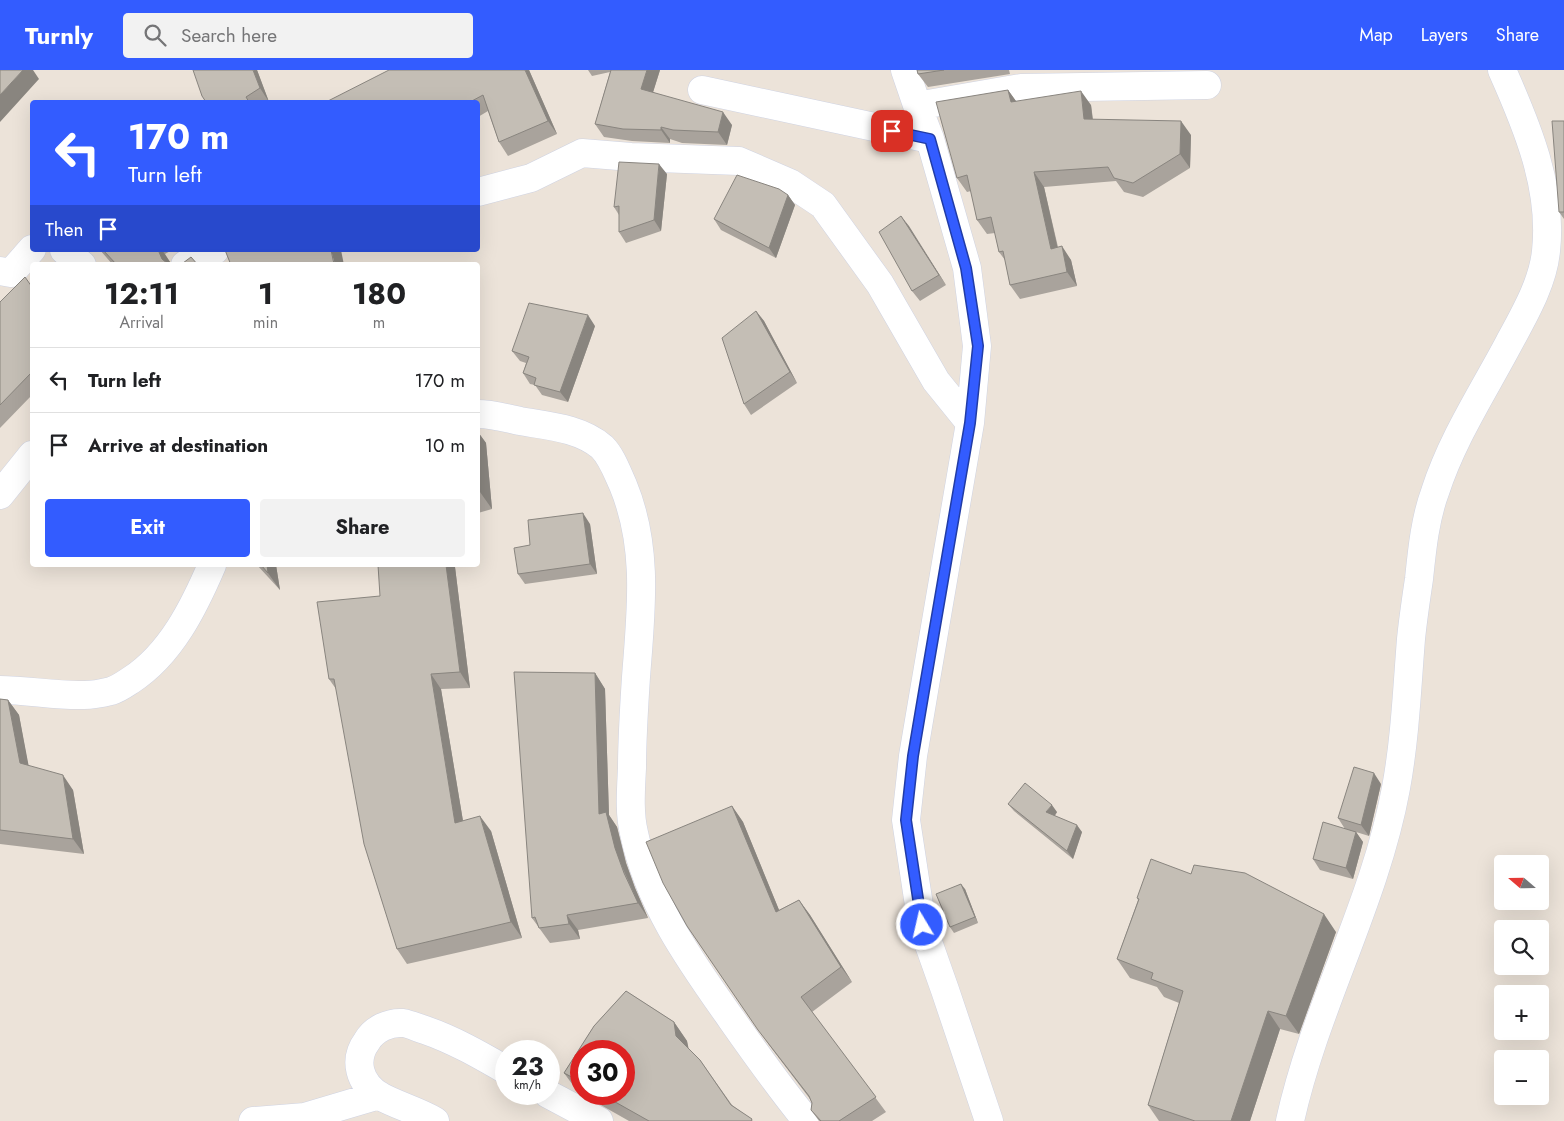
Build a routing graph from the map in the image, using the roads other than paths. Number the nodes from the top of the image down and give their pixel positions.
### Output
1 (906, 70) edge
2 (1502, 70) edge
3 (1207, 85) dead end
4 (702, 90) dead end
5 (917, 106) junction
6 (930, 139) junction
7 (480, 191) edge
8 (30, 251) edge
9 (66, 252) edge
10 (207, 252) edge
11 (78, 262) edge
12 (189, 262) edge
13 (0, 271) edge
14 (480, 414) edge
15 (970, 423) junction
16 (30, 458) edge
17 (0, 496) edge
18 (211, 567) edge
19 (0, 690) edge
20 (495, 1064) edge
21 (379, 1095) junction
22 (560, 1100) edge
23 (252, 1121) edge
24 (435, 1121) edge
25 (599, 1121) edge
26 (807, 1121) edge
27 (989, 1121) edge
28 (1290, 1121) edge

1 - 5 street
2 - 28 street
3 - 5 street
4 - 6 street
5 - 6 street
6 - 15 street
7 - 15 street
8 - 13 street
9 - 11 street
10 - 12 street
14 - 26 street
15 - 27 street
16 - 17 street
18 - 19 street
20 - 21 street
21 - 23 street
21 - 24 street
22 - 25 street

